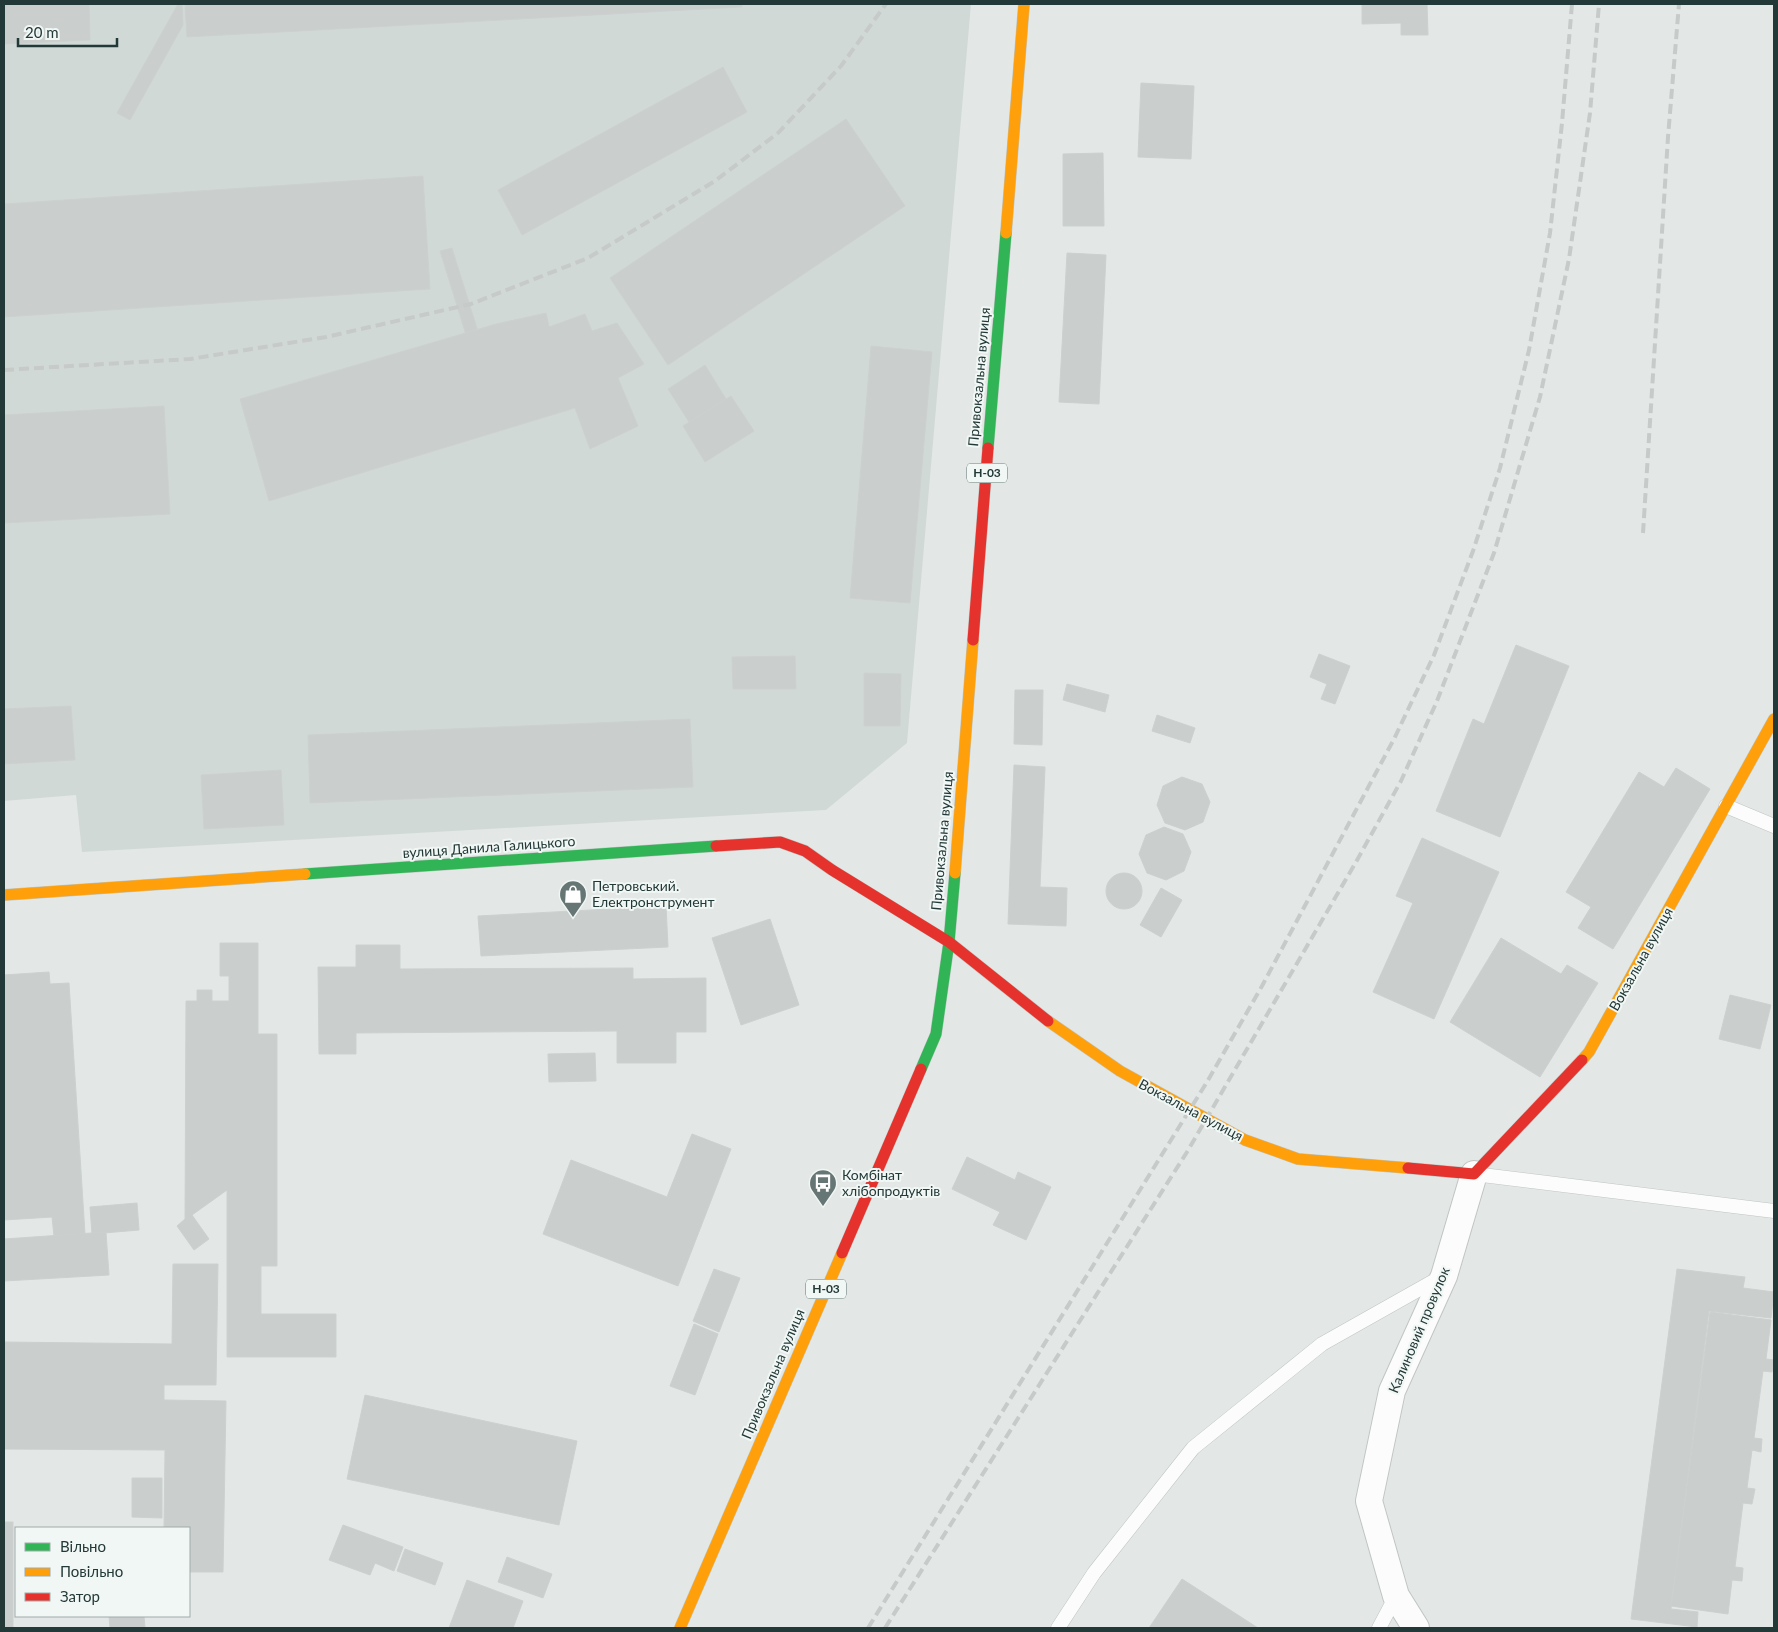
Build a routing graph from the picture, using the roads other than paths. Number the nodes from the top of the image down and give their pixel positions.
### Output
1 (1024, 4) edge
2 (1774, 719) edge
3 (1726, 806) junction
4 (1774, 826) edge
5 (4, 895) edge
6 (950, 942) junction
7 (1474, 1174) junction
8 (1774, 1211) edge
9 (1444, 1276) junction
10 (1396, 1596) junction
11 (680, 1628) edge
12 (1058, 1628) edge
13 (1379, 1628) edge
14 (1416, 1628) edge

1 - 6 street, Привокзальна вулиця / Н-03
2 - 3 street, Вокзальна вулиця
3 - 4 lane
3 - 7 street, Вокзальна вулиця
5 - 6 street, вулиця Данила Галицького
6 - 7 street, Вокзальна вулиця
6 - 11 street, Привокзальна вулиця / Н-03
7 - 8 lane, Вокзальна вулиця
7 - 9 street, Калиновий провулок
9 - 10 street, Калиновий провулок
9 - 12 lane
10 - 13 lane
10 - 14 street, Калиновий провулок

